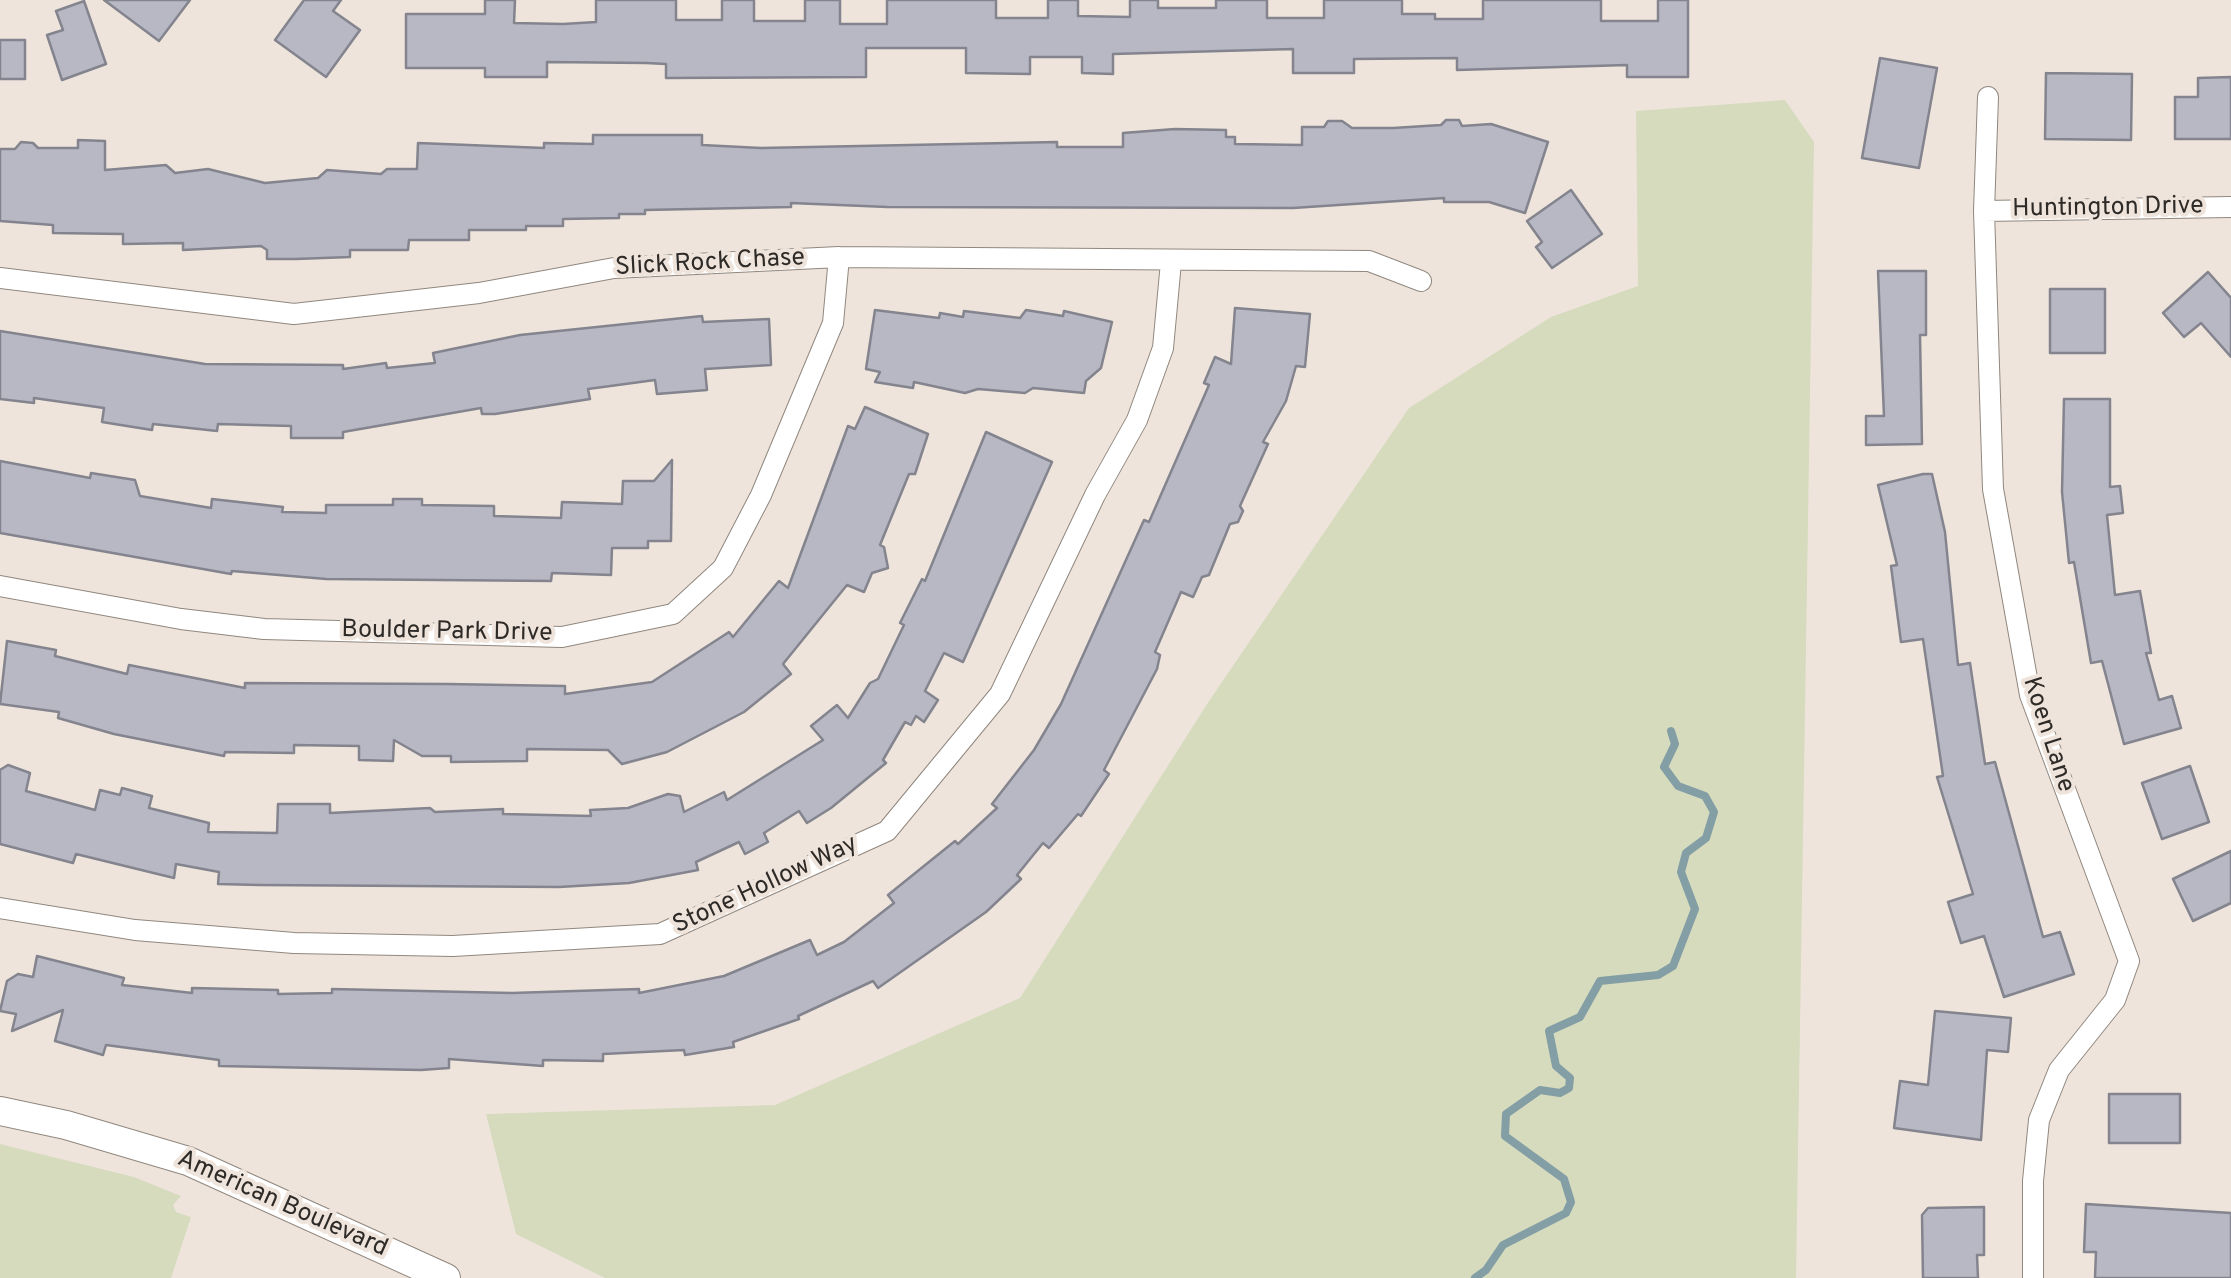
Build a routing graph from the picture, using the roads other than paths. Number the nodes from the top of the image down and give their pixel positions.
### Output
1 (1988, 97) dead end
2 (2231, 206) edge
3 (1984, 211) junction
4 (839, 257) junction
5 (1171, 262) junction
6 (0, 278) edge
7 (1421, 281) dead end
8 (0, 586) edge
9 (0, 908) edge
10 (0, 1111) edge
11 (446, 1278) edge
12 (2033, 1278) edge

1 - 3 street, Koen Lane
2 - 3 street, Huntington Drive
3 - 12 street, Koen Lane
4 - 5 street, Slick Rock Chase
4 - 6 street, Slick Rock Chase
4 - 8 street, Boulder Park Drive
5 - 7 street, Slick Rock Chase
5 - 9 street, Stone Hollow Way
10 - 11 street, American Boulevard

